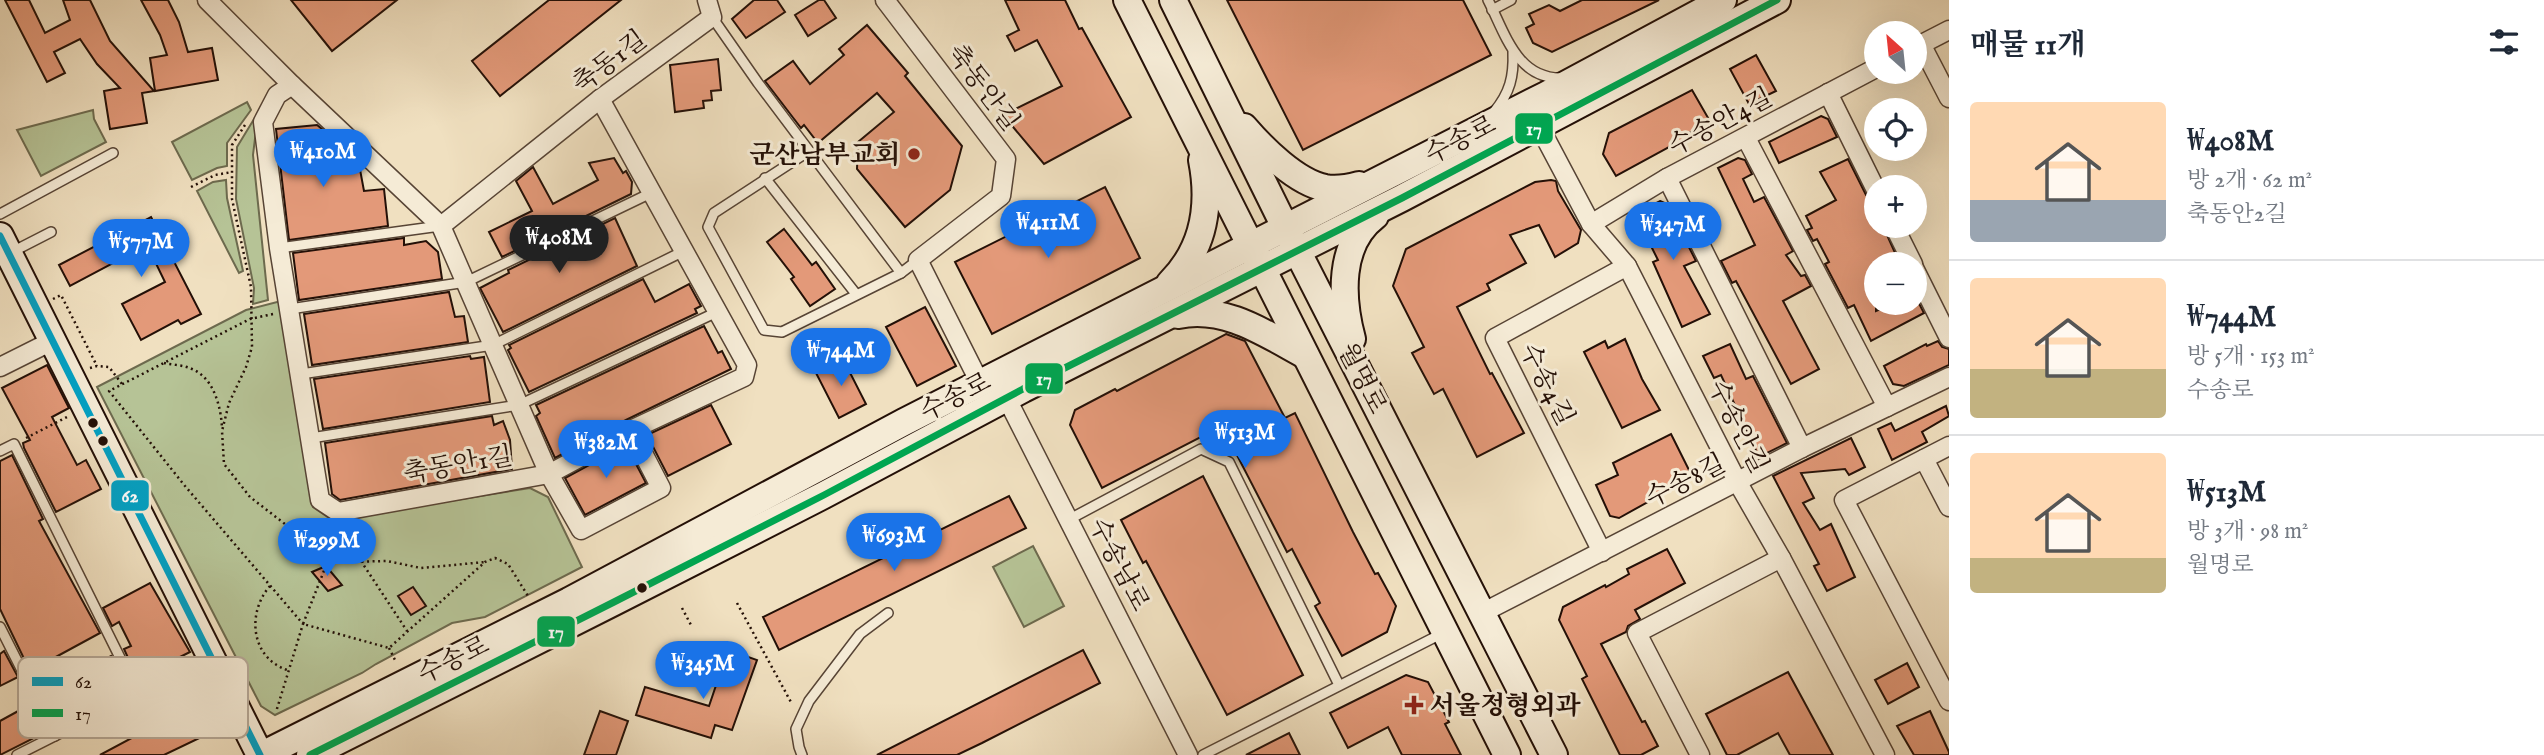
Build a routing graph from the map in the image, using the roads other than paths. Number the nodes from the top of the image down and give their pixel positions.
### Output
1 (208, 0) edge
2 (885, 0) edge
3 (1127, 0) edge
4 (1173, 0) edge
5 (1488, 0) edge
6 (1511, 0) edge
7 (1723, 0) edge
8 (1777, 0) edge
9 (710, 8) edge
10 (1493, 10) junction
11 (1949, 30) edge
12 (1927, 41) edge
13 (1513, 52) junction
14 (1927, 61) edge
15 (1587, 73) junction
16 (1864, 74) edge
17 (292, 85) junction
18 (1828, 93) junction
19 (1949, 98) edge
20 (600, 99) junction
21 (1224, 104) junction
22 (1539, 126) junction
23 (1475, 131) junction
24 (1197, 138) junction
25 (1746, 138) junction
26 (810, 151) junction
27 (113, 153) dead end
28 (1869, 175) edge
29 (1384, 177) junction
30 (765, 178) junction
31 (1667, 178) junction
32 (653, 192) junction
33 (1393, 202) junction
34 (0, 214) edge
35 (1591, 224) junction
36 (441, 226) junction
37 (51, 232) dead end
38 (1291, 239) junction
39 (4, 245) edge
40 (279, 248) junction
41 (684, 251) junction
42 (1255, 258) junction
43 (918, 260) junction
44 (1627, 265) junction
45 (901, 273) junction
46 (466, 282) junction
47 (1162, 291) junction
48 (1927, 293) edge
49 (856, 294) junction
50 (290, 309) junction
51 (718, 312) junction
52 (1166, 317) junction
53 (1949, 338) edge
54 (52, 341) junction
55 (493, 345) junction
56 (1305, 355) junction
57 (0, 368) edge
58 (301, 374) junction
59 (1363, 377) junction
60 (1949, 377) edge
61 (980, 383) junction
62 (1006, 397) junction
63 (519, 405) junction
64 (1887, 407) junction
65 (631, 430) junction
66 (311, 438) junction
67 (1949, 446) edge
68 (1802, 448) junction
69 (0, 451) edge
70 (1924, 459) junction
71 (549, 474) junction
72 (1738, 482) junction
73 (1949, 508) edge
74 (1069, 520) junction
75 (1602, 552) junction
76 (1781, 558) junction
77 (888, 613) dead end
78 (1482, 613) junction
79 (0, 627) edge
80 (1444, 632) junction
81 (120, 657) edge
82 (211, 657) edge
83 (18, 663) edge
84 (1339, 685) junction
85 (1947, 692) edge
86 (248, 730) edge
87 (51, 738) edge
88 (17, 755) edge
89 (261, 755) edge
90 (310, 755) edge
91 (802, 755) edge
92 (1188, 755) edge
93 (1203, 755) edge
94 (1507, 755) edge
95 (1554, 755) edge
96 (1700, 755) edge
97 (1885, 755) edge

1 - 17 street
2 - 43 street, 축동안길
3 - 24 street, 월명로
4 - 21 street, 월명로
5 - 10 lane
6 - 10 lane
7 - 15 street, 수송로
8 - 22 street, 수송로
9 - 20 street, 축동1길
9 - 26 lane, 축동1길
10 - 13 lane
11 - 12 street
13 - 15 lane
13 - 23 lane
14 - 19 street
15 - 23 street, 수송로
16 - 18 street, 수송안4길
17 - 36 street
17 - 40 street, 축동안1길
18 - 25 street, 수송안4길
18 - 28 street
20 - 32 street, 축동안1길
20 - 36 street, 축동1길
21 - 29 street
21 - 38 street, 월명로
22 - 33 street, 수송로
22 - 35 street, 수송안길
23 - 29 street, 수송로
24 - 42 street, 월명로
24 - 47 street
25 - 31 street, 수송안4길
25 - 64 street
26 - 30 lane
26 - 45 lane
27 - 34 lane
29 - 38 street, 수송로
30 - 49 lane
30 - 49 lane, 축동안길
31 - 35 street, 수송안4길
31 - 68 street
32 - 41 street, 축동안1길
32 - 46 lane
33 - 38 street, 수송로
33 - 59 street
35 - 44 street, 수송안길
36 - 40 lane
36 - 46 street
37 - 39 lane
38 - 42 street, 수송로
38 - 59 street, 월명로
39 - 54 street
40 - 50 street, 축동안1길
41 - 51 street, 축동안1길
41 - 55 lane
42 - 47 street, 수송로
42 - 52 street, 수송로
42 - 56 street, 월명로
43 - 45 lane, 축동안길
43 - 61 street
44 - 72 street, 수송안길
44 - 75 street, 수송4길
45 - 49 lane, 축동안길
46 - 50 lane
46 - 55 street
47 - 61 street, 수송로
48 - 53 street
50 - 58 street, 축동안1길
51 - 63 lane
51 - 65 street, 축동안1길
52 - 56 street
52 - 62 street, 수송로
54 - 57 street
54 - 82 street
55 - 58 lane
55 - 63 street
56 - 80 street, 월명로
58 - 66 street, 축동안1길
59 - 78 street, 월명로
60 - 64 street, 수송8길
61 - 89 street, 수송로
62 - 74 street, 수송남로
62 - 90 street, 수송로
63 - 66 lane
63 - 71 street
64 - 68 street, 수송8길
65 - 71 street, 축동안1길
65 - 71 street
66 - 71 street, 축동안1길
67 - 70 street
68 - 72 street, 수송8길
69 - 81 lane
70 - 73 street
70 - 85 street
72 - 75 street, 수송8길
72 - 76 street, 수송안길
74 - 84 lane
74 - 92 street, 수송남로
75 - 78 street, 수송8길
76 - 96 street
76 - 97 street, 수송안길
77 - 91 lane
78 - 95 street, 월명로
79 - 83 lane
80 - 84 lane
80 - 94 street, 월명로
84 - 93 lane
86 - 89 street
87 - 88 lane

